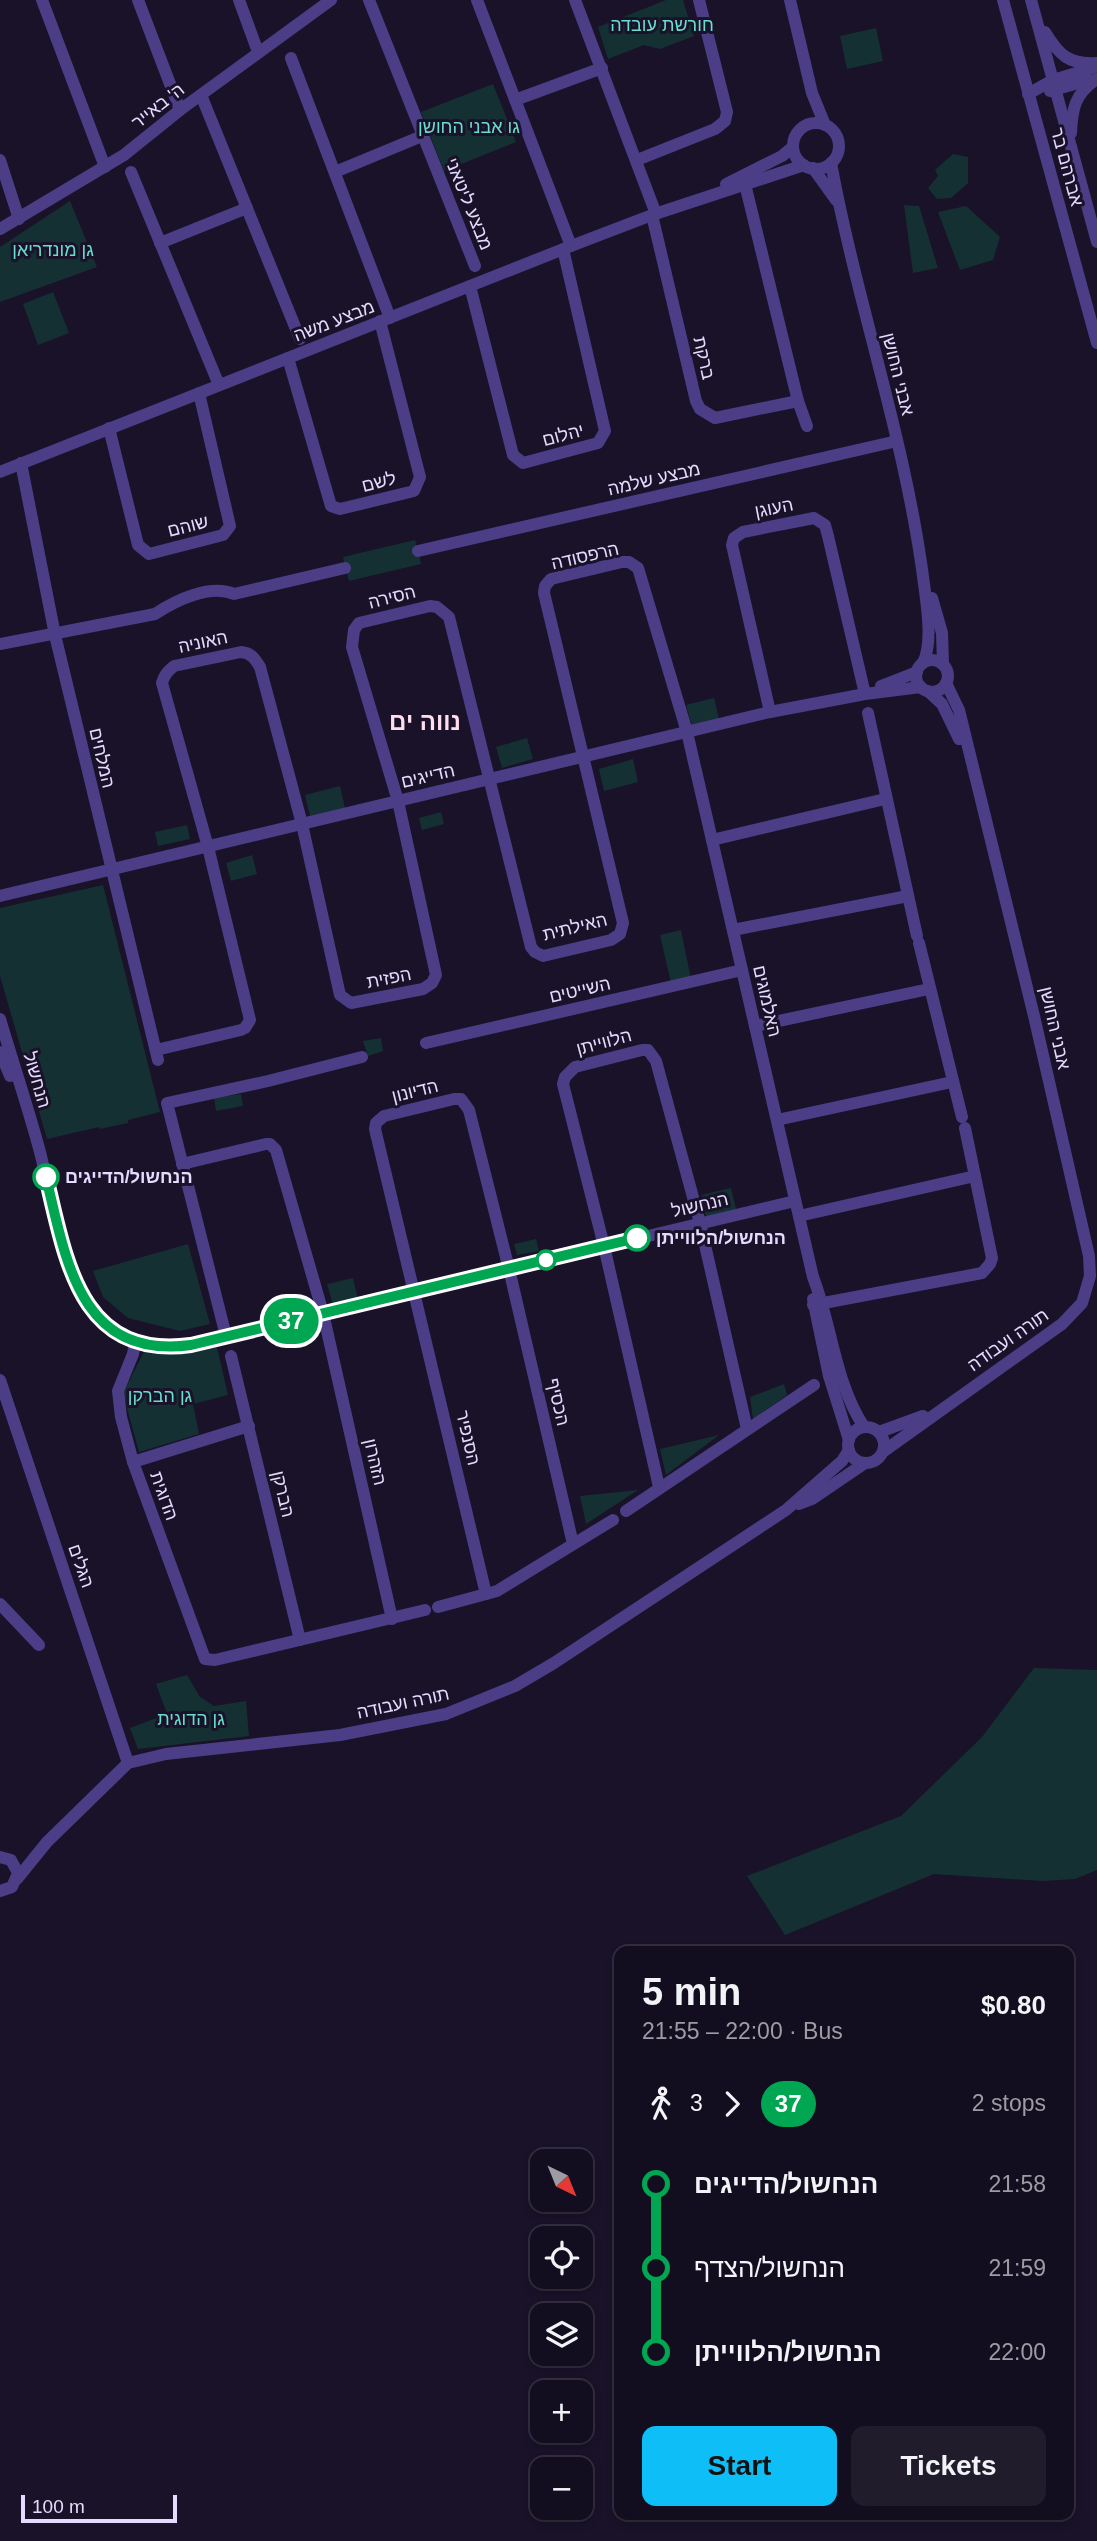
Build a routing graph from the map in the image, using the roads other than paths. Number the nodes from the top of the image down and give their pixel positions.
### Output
1 (42, 0) edge
2 (138, 0) edge
3 (239, 0) edge
4 (331, 0) edge
5 (369, 0) edge
6 (477, 0) edge
7 (575, 0) edge
8 (699, 0) edge
9 (790, 0) edge
10 (1003, 0) edge
11 (1031, 0) edge
12 (1036, 18) junction
13 (258, 52) junction
14 (292, 58) dead end
15 (1097, 65) edge
16 (602, 68) junction
17 (1097, 79) edge
18 (1055, 85) junction
19 (812, 93) junction
20 (1028, 94) junction
21 (201, 95) junction
22 (515, 100) junction
23 (180, 110) junction
24 (806, 125) junction
25 (825, 125) junction
26 (422, 136) junction
27 (1070, 144) junction
28 (793, 147) junction
29 (0, 160) edge
30 (637, 160) junction
31 (831, 163) junction
32 (105, 167) junction
33 (808, 167) junction
34 (131, 172) dead end
35 (335, 172) junction
36 (745, 184) junction
37 (682, 206) junction
38 (840, 206) junction
39 (247, 208) junction
40 (654, 215) junction
41 (19, 219) junction
42 (0, 229) edge
43 (1097, 242) edge
44 (160, 243) junction
45 (567, 248) junction
46 (475, 266) dead end
47 (470, 286) junction
48 (385, 319) junction
49 (300, 339) dead end
50 (1097, 343) edge
51 (288, 358) junction
52 (219, 385) junction
53 (199, 393) junction
54 (798, 401) junction
55 (807, 426) dead end
56 (109, 428) junction
57 (897, 441) junction
58 (21, 463) junction
59 (0, 472) edge
60 (418, 551) dead end
61 (920, 551) junction
62 (345, 568) dead end
63 (55, 635) junction
64 (0, 644) edge
65 (943, 664) junction
66 (920, 668) junction
67 (946, 683) junction
68 (925, 689) junction
69 (864, 694) junction
70 (770, 712) junction
71 (868, 713) dead end
72 (687, 732) junction
73 (584, 756) junction
74 (975, 775) junction
75 (489, 779) junction
76 (885, 799) junction
77 (398, 801) junction
78 (302, 824) junction
79 (712, 840) junction
80 (208, 847) junction
81 (111, 870) junction
82 (0, 896) edge
83 (908, 896) junction
84 (733, 930) junction
85 (742, 970) junction
86 (929, 989) junction
87 (0, 1019) edge
88 (755, 1026) junction
89 (426, 1043) dead end
90 (0, 1052) edge
91 (362, 1057) dead end
92 (952, 1082) junction
93 (777, 1120) junction
94 (40, 1152) junction
95 (182, 1164) junction
96 (975, 1175) junction
97 (795, 1201) junction
98 (799, 1216) junction
99 (700, 1223) junction
100 (604, 1246) junction
101 (509, 1269) junction
102 (1087, 1290) joint
103 (416, 1291) junction
104 (818, 1305) junction
105 (323, 1313) junction
106 (226, 1336) junction
107 (135, 1343) junction
108 (232, 1356) dead end
109 (0, 1380) edge
110 (814, 1385) dead end
111 (939, 1410) junction
112 (249, 1426) junction
113 (864, 1427) junction
114 (747, 1429) junction
115 (879, 1432) junction
116 (849, 1445) junction
117 (884, 1451) junction
118 (133, 1462) junction
119 (865, 1463) junction
120 (659, 1487) junction
121 (786, 1510) junction
122 (626, 1511) dead end
123 (613, 1520) dead end
124 (572, 1544) junction
125 (486, 1594) junction
126 (0, 1604) edge
127 (438, 1607) dead end
128 (425, 1610) dead end
129 (392, 1619) junction
130 (300, 1640) junction
131 (39, 1645) dead end
132 (128, 1763) junction
133 (47, 1842) junction
134 (0, 1857) edge
135 (15, 1864) junction
136 (17, 1879) junction
137 (1, 1892) edge

1 - 32 street
2 - 23 street
3 - 13 street
4 - 13 street, ה' באייר
5 - 26 street, מבצע ליטאני
6 - 22 street
7 - 16 street, ברקת
8 - 30 street
9 - 19 street
10 - 20 street, אברהם בר
11 - 12 street, אברהם בר
12 - 15 street
12 - 18 street, אברהם בר
13 - 21 street, ה' באייר
14 - 35 street
15 - 18 street
16 - 22 street
16 - 30 street, ברקת
17 - 18 street
17 - 27 street
18 - 20 street
18 - 27 street, אברהם בר
19 - 24 street
19 - 25 street
20 - 50 street, אברהם בר
21 - 23 street, ה' באייר
21 - 39 street
22 - 45 street
23 - 32 street, ה' באייר
24 - 25 street
24 - 28 street
25 - 31 street
26 - 35 street
26 - 46 street, מבצע ליטאני
27 - 43 street, אברהם בר
28 - 33 street
28 - 37 street, מבצע משה
29 - 41 street
30 - 40 street, ברקת
31 - 33 street
31 - 38 street, אבני החושן
32 - 41 street, ה' באייר
33 - 36 street, מבצע משה
33 - 38 street, אבני החושן
34 - 44 street
35 - 48 street
36 - 37 street, מבצע משה
36 - 54 street
37 - 40 street, מבצע משה
38 - 57 street, אבני החושן
39 - 44 street
39 - 49 street
40 - 45 street, מבצע משה
40 - 54 street, ברקת
41 - 42 street, ה' באייר
44 - 52 street
45 - 47 street, מבצע משה
45 - 47 street, יהלום
47 - 48 street, מבצע משה
48 - 51 street, מבצע משה
48 - 51 street, לשם
51 - 52 street, מבצע משה
52 - 53 street, מבצע משה
53 - 56 street, מבצע משה
53 - 56 street, שוהם
54 - 55 street
56 - 58 street, מבצע משה
57 - 60 street, מבצע שלמה
57 - 61 street, אבני החושן
58 - 59 street, מבצע משה
58 - 63 street, המלחים
61 - 65 street, אבני החושן
61 - 66 street, אבני החושן
62 - 63 street
63 - 64 street
63 - 81 street, המלחים
65 - 66 street
65 - 67 street
66 - 68 street
66 - 69 street, הדייגים
67 - 68 street
67 - 74 street, אבני החושן
68 - 69 street, הדייגים
68 - 74 street, אבני החושן
69 - 70 street, הדייגים
69 - 70 street, העוגן
70 - 72 street, הדייגים
71 - 76 street
72 - 73 street, הדייגים
72 - 73 street, הרפסודה
72 - 79 street, האלמוגים
73 - 75 street, הדייגים
73 - 75 street, האילתית
74 - 102 street, אבני החושן
75 - 77 street, הדייגים
75 - 77 street, הסירה
76 - 79 street
76 - 83 street
77 - 78 street, הדייגים
77 - 78 street, הפזית
78 - 80 street, הדייגים
78 - 80 street, האוניה
79 - 84 street, האלמוגים
80 - 81 street, הדייגים
80 - 81 street, המלחים
81 - 82 street, הדייגים
83 - 84 street
83 - 86 street
84 - 85 street, האלמוגים
85 - 88 street, האלמוגים
85 - 89 street, השייטים
86 - 88 street
86 - 92 street
87 - 94 street, הנחשול
88 - 93 street, האלמוגים
90 - 94 street, הנחשול
91 - 95 street
92 - 93 street
92 - 96 street
93 - 97 street, האלמוגים
94 - 107 street, הנחשול
95 - 105 street, הזהרון
95 - 106 street
96 - 98 street
96 - 104 street
97 - 98 street, האלמוגים
97 - 99 street, הנחשול
98 - 104 street, האלמוגים
99 - 100 street, הנחשול
99 - 100 street, הלווייתן
99 - 114 street
100 - 101 street, הנחשול
100 - 120 street
101 - 103 street, הנחשול
101 - 103 street, הדיונון
101 - 124 street, הכסיף
102 - 111 street, תורה ועבודה
103 - 105 street, הנחשול
103 - 125 street, הסנפיר
104 - 113 street, האלמוגים
104 - 116 street, האלמוגים
105 - 106 street, הנחשול
105 - 129 street, הזהרון
106 - 107 street, הנחשול
107 - 118 street, הדוגית
108 - 112 street, הברקן
109 - 132 street, הגלים
110 - 114 street
111 - 115 street, תורה ועבודה
111 - 117 street, תורה ועבודה
112 - 118 street
112 - 130 street, הברקן
113 - 115 street
113 - 116 street
114 - 120 street
115 - 117 street
116 - 119 street
116 - 121 street, תורה ועבודה
117 - 119 street
118 - 130 street, הדוגית
119 - 121 street, תורה ועבודה
120 - 122 street
121 - 132 street, תורה ועבודה
123 - 124 street
124 - 125 street
125 - 127 street
126 - 131 street
128 - 129 street
129 - 130 street
132 - 133 street, תורה ועבודה
133 - 135 street, תורה ועבודה
133 - 136 street, תורה ועבודה
134 - 135 street
135 - 136 street
136 - 137 street, תורה ועבודה

